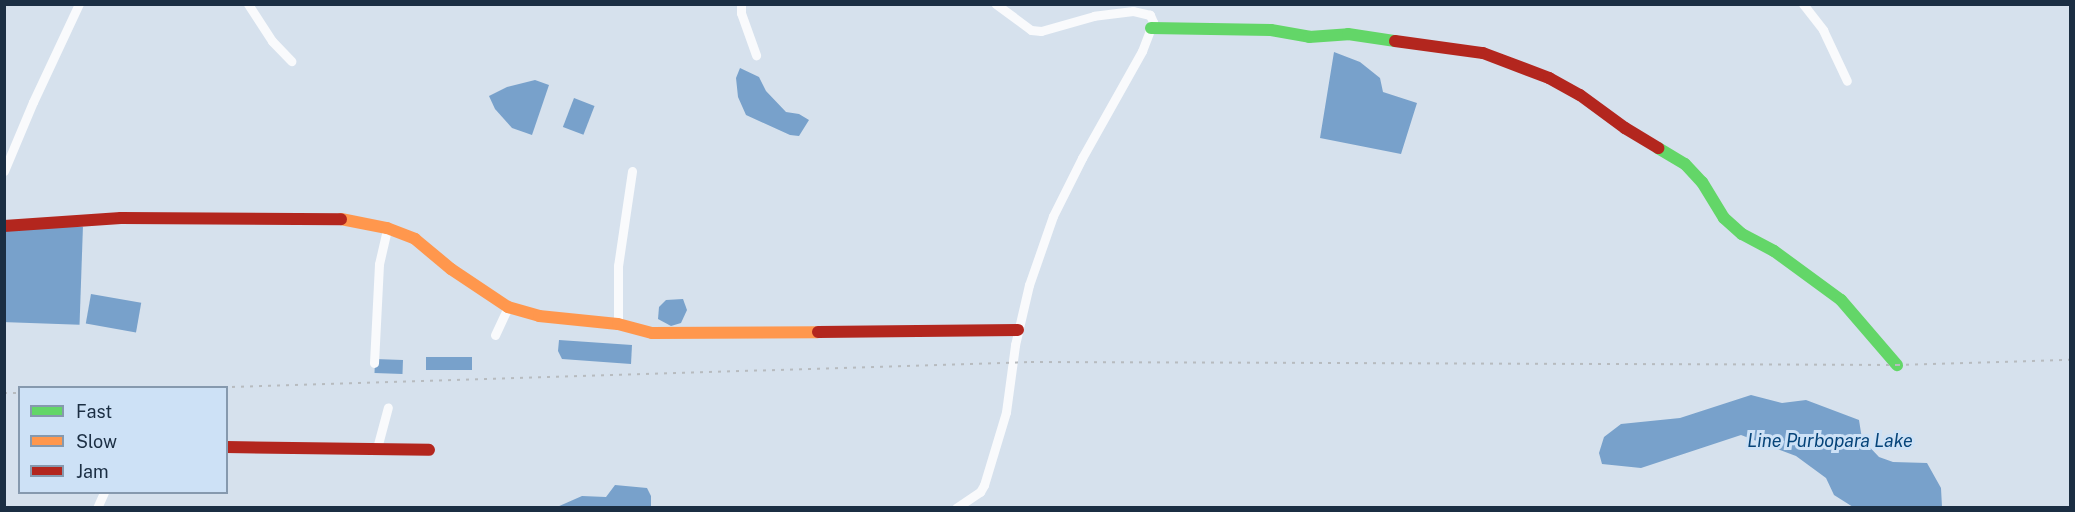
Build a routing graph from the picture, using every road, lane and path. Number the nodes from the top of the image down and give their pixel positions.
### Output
1 (79, 4) edge
2 (248, 4) edge
3 (741, 4) edge
4 (996, 4) edge
5 (1151, 4) edge
6 (1803, 4) edge
7 (1150, 22) junction
8 (756, 55) dead end
9 (291, 61) dead end
10 (1847, 81) dead end
11 (5, 166) edge
12 (632, 171) dead end
13 (4, 226) edge
14 (387, 228) junction
15 (508, 307) junction
16 (618, 324) junction
17 (1018, 330) junction
18 (495, 335) dead end
19 (374, 363) dead end
20 (1897, 365) dead end
21 (388, 407) dead end
22 (228, 447) edge
23 (377, 448) junction
24 (429, 450) dead end
25 (956, 507) edge

1 - 11 street
2 - 9 street
3 - 8 street
4 - 7 street
5 - 7 street
6 - 10 street
7 - 17 street
7 - 20 street
12 - 16 street
13 - 14 street
14 - 15 street
14 - 19 street
15 - 16 street
15 - 18 street
16 - 17 street
17 - 25 street
21 - 23 street
22 - 23 street
23 - 24 street

